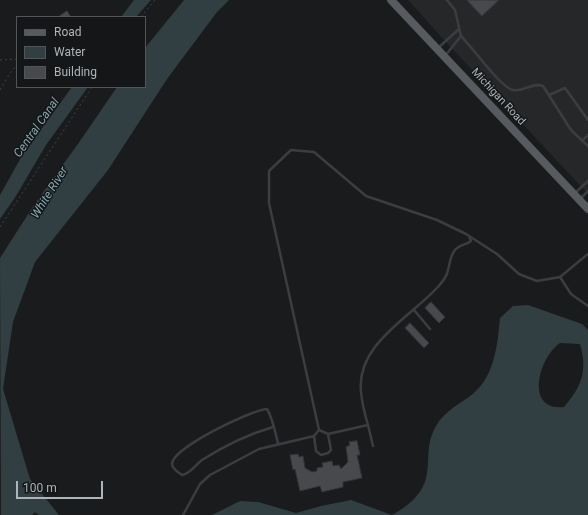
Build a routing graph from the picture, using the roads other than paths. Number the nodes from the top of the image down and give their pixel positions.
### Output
1 (391, 0) edge
2 (447, 0) edge
3 (459, 29) junction
4 (461, 36) junction
5 (438, 48) junction
6 (445, 56) junction
7 (549, 95) junction
8 (588, 120) edge
9 (588, 135) edge
10 (582, 141) junction
11 (588, 146) edge
12 (588, 182) edge
13 (588, 191) edge
14 (576, 198) junction
15 (588, 210) edge
16 (469, 236) junction
17 (469, 243) junction
18 (481, 244) junction
19 (588, 254) edge
20 (560, 277) junction
21 (588, 306) edge
22 (414, 310) junction
23 (430, 329) dead end
24 (368, 425) junction
25 (274, 427) junction
26 (320, 430) junction
27 (328, 434) junction
28 (314, 436) junction
29 (278, 443) junction
30 (374, 446) dead end
31 (183, 515) edge

1 - 5 main road, Michigan Road
2 - 3 lane
3 - 4 lane
3 - 5 lane
4 - 6 lane
4 - 7 lane
5 - 6 main road, Michigan Road
6 - 14 main road, Michigan Road
7 - 8 lane
7 - 10 lane
9 - 10 lane
10 - 11 lane
12 - 14 lane
13 - 14 lane
14 - 15 main road, Michigan Road
16 - 17 lane
16 - 18 lane
16 - 26 lane
17 - 18 lane
17 - 22 lane
18 - 20 lane
19 - 20 lane
20 - 21 lane
22 - 23 lane
22 - 24 lane
24 - 27 lane
24 - 30 lane
25 - 25 lane
25 - 29 lane
26 - 27 lane
26 - 28 lane
27 - 28 lane
28 - 29 lane
29 - 31 lane

